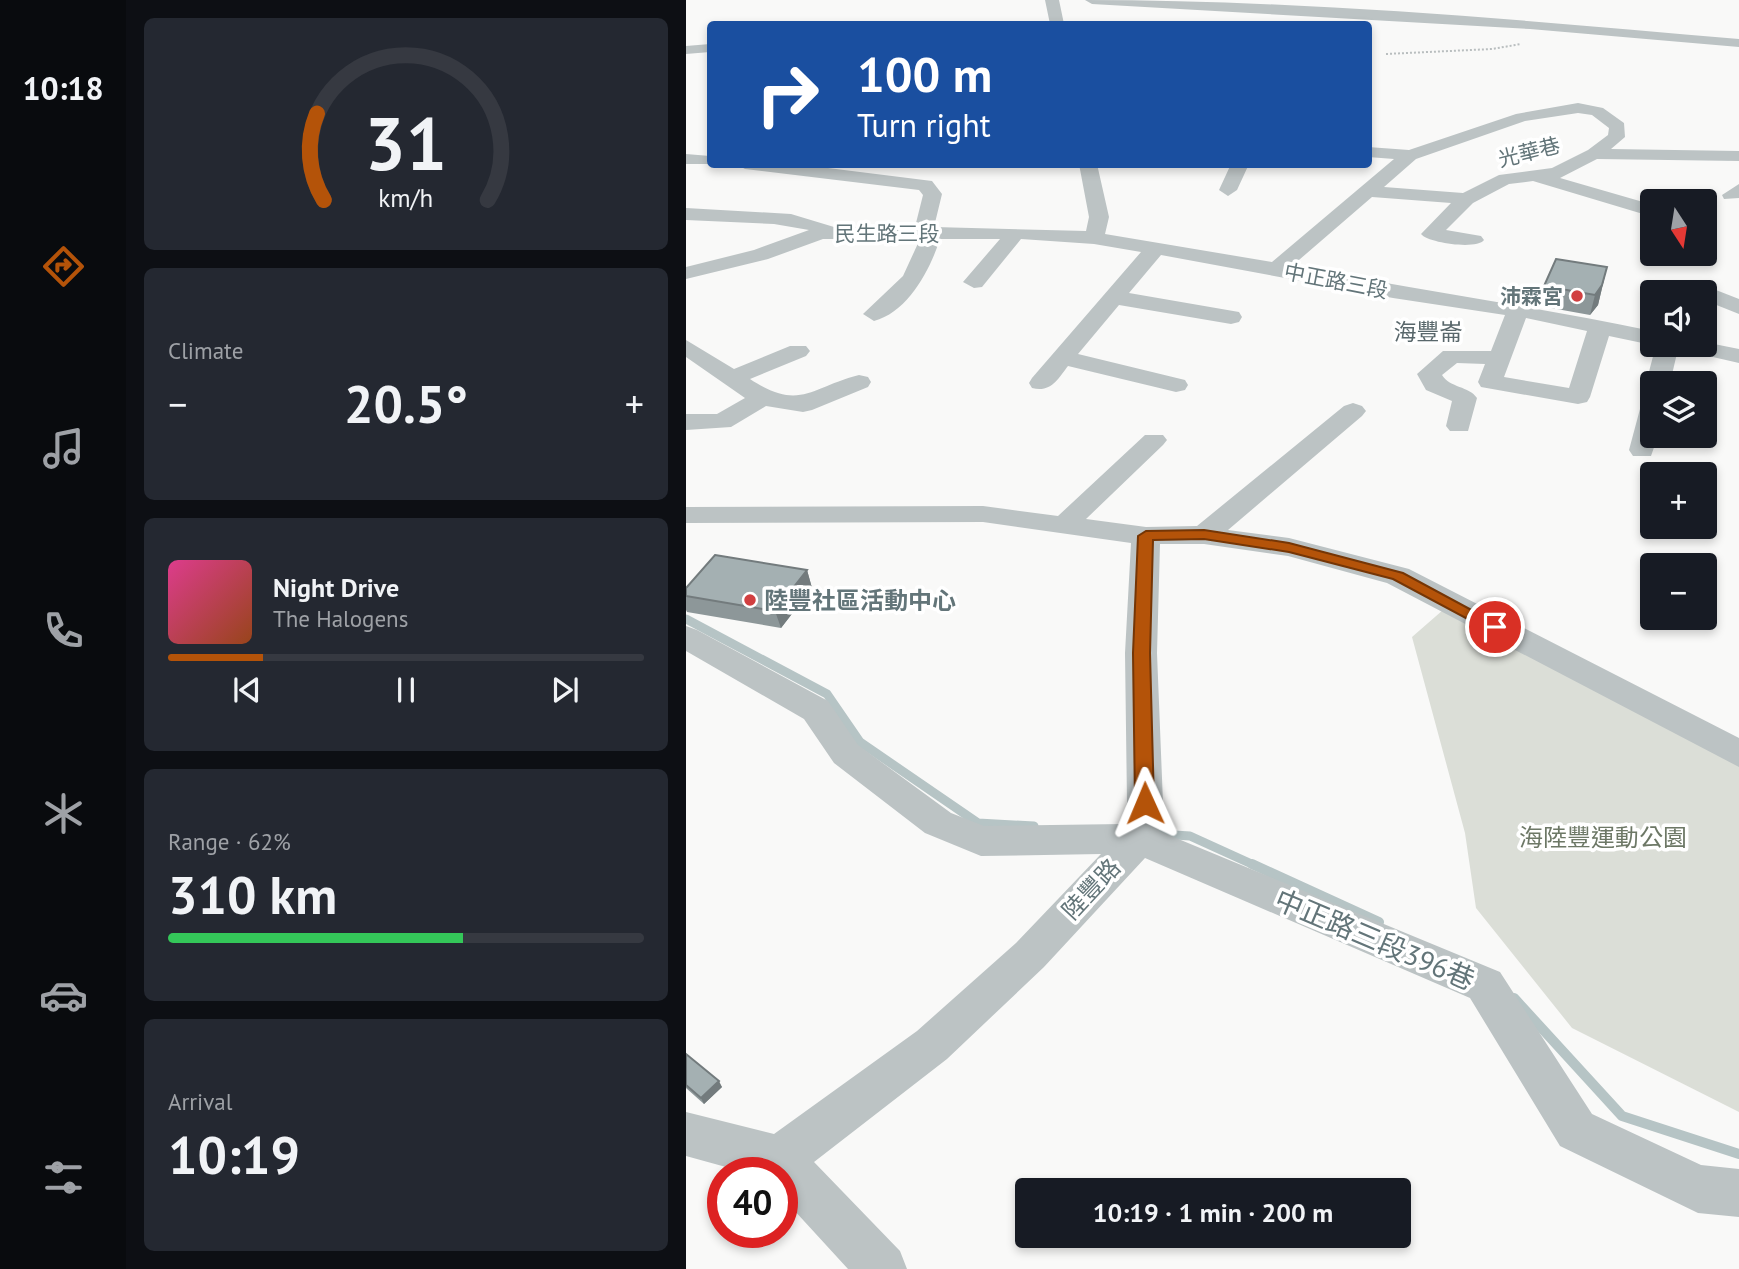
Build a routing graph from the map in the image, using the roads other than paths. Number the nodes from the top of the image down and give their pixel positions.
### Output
1 (1052, 0) edge
2 (1091, 0) edge
3 (1056, 21) edge
4 (1739, 43) edge
5 (707, 48) edge
6 (686, 50) edge
7 (1372, 152) edge
8 (1594, 154) junction
9 (1410, 155) junction
10 (1739, 156) edge
11 (686, 159) edge
12 (707, 161) edge
13 (829, 168) edge
14 (1089, 168) edge
15 (1238, 168) edge
16 (1535, 176) junction
17 (1228, 190) dead end
18 (1370, 191) junction
19 (1466, 200) junction
20 (1640, 207) edge
21 (686, 214) edge
22 (823, 233) junction
23 (927, 233) junction
24 (1016, 233) junction
25 (1094, 238) junction
26 (1474, 240) dead end
27 (1156, 248) junction
28 (1276, 268) junction
29 (686, 273) edge
30 (974, 282) dead end
31 (1112, 297) junction
32 (1717, 297) edge
33 (1739, 307) edge
34 (1518, 310) junction
35 (874, 314) dead end
36 (1231, 317) dead end
37 (1600, 327) junction
38 (1640, 335) edge
39 (686, 347) edge
40 (798, 351) dead end
41 (1717, 351) edge
42 (1739, 356) edge
43 (1062, 358) junction
44 (1500, 358) junction
45 (732, 378) junction
46 (859, 383) dead end
47 (1041, 383) dead end
48 (1176, 385) dead end
49 (762, 398) junction
50 (1353, 411) dead end
51 (686, 422) edge
52 (1459, 426) dead end
53 (1154, 440) dead end
54 (686, 515) edge
55 (1065, 524) junction
56 (1204, 535) junction
57 (1146, 536) junction
58 (686, 637) edge
59 (1739, 754) edge
60 (1139, 839) junction
61 (686, 1134) edge
62 (772, 1157) edge
63 (782, 1157) edge
64 (798, 1179) edge
65 (1739, 1193) edge
66 (881, 1269) edge

1 - 3 street
2 - 4 street
5 - 6 street
7 - 9 street
8 - 9 street
8 - 10 street, 光華巷
8 - 16 street, 光華巷
9 - 18 street
11 - 12 street
13 - 23 street
14 - 25 street
15 - 17 street
16 - 19 street, 光華巷
16 - 20 street
18 - 19 street
18 - 28 street
19 - 26 street, 光華巷
21 - 22 street
22 - 23 street, 民生路三段
22 - 29 street, 民生路三段
23 - 24 street, 民生路三段
23 - 35 street
24 - 25 street, 民生路三段
24 - 30 street
25 - 27 street, 中正路三段
27 - 28 street, 中正路三段
27 - 31 street
28 - 34 street, 中正路三段
31 - 36 street
31 - 43 street
32 - 33 street
34 - 37 street, 中正路三段
34 - 44 street
37 - 38 street, 中正路三段
37 - 44 street
39 - 45 street
40 - 45 street
41 - 42 street
43 - 47 street
43 - 48 street
44 - 52 street
45 - 49 street
46 - 49 street
49 - 51 street
50 - 56 street
53 - 55 street
54 - 55 street
55 - 57 street
56 - 57 street
56 - 59 street
57 - 60 street, 陸豐路
58 - 60 street
60 - 63 street, 陸豐路
60 - 65 street, 中正路三段396巷
61 - 62 street
64 - 66 street

